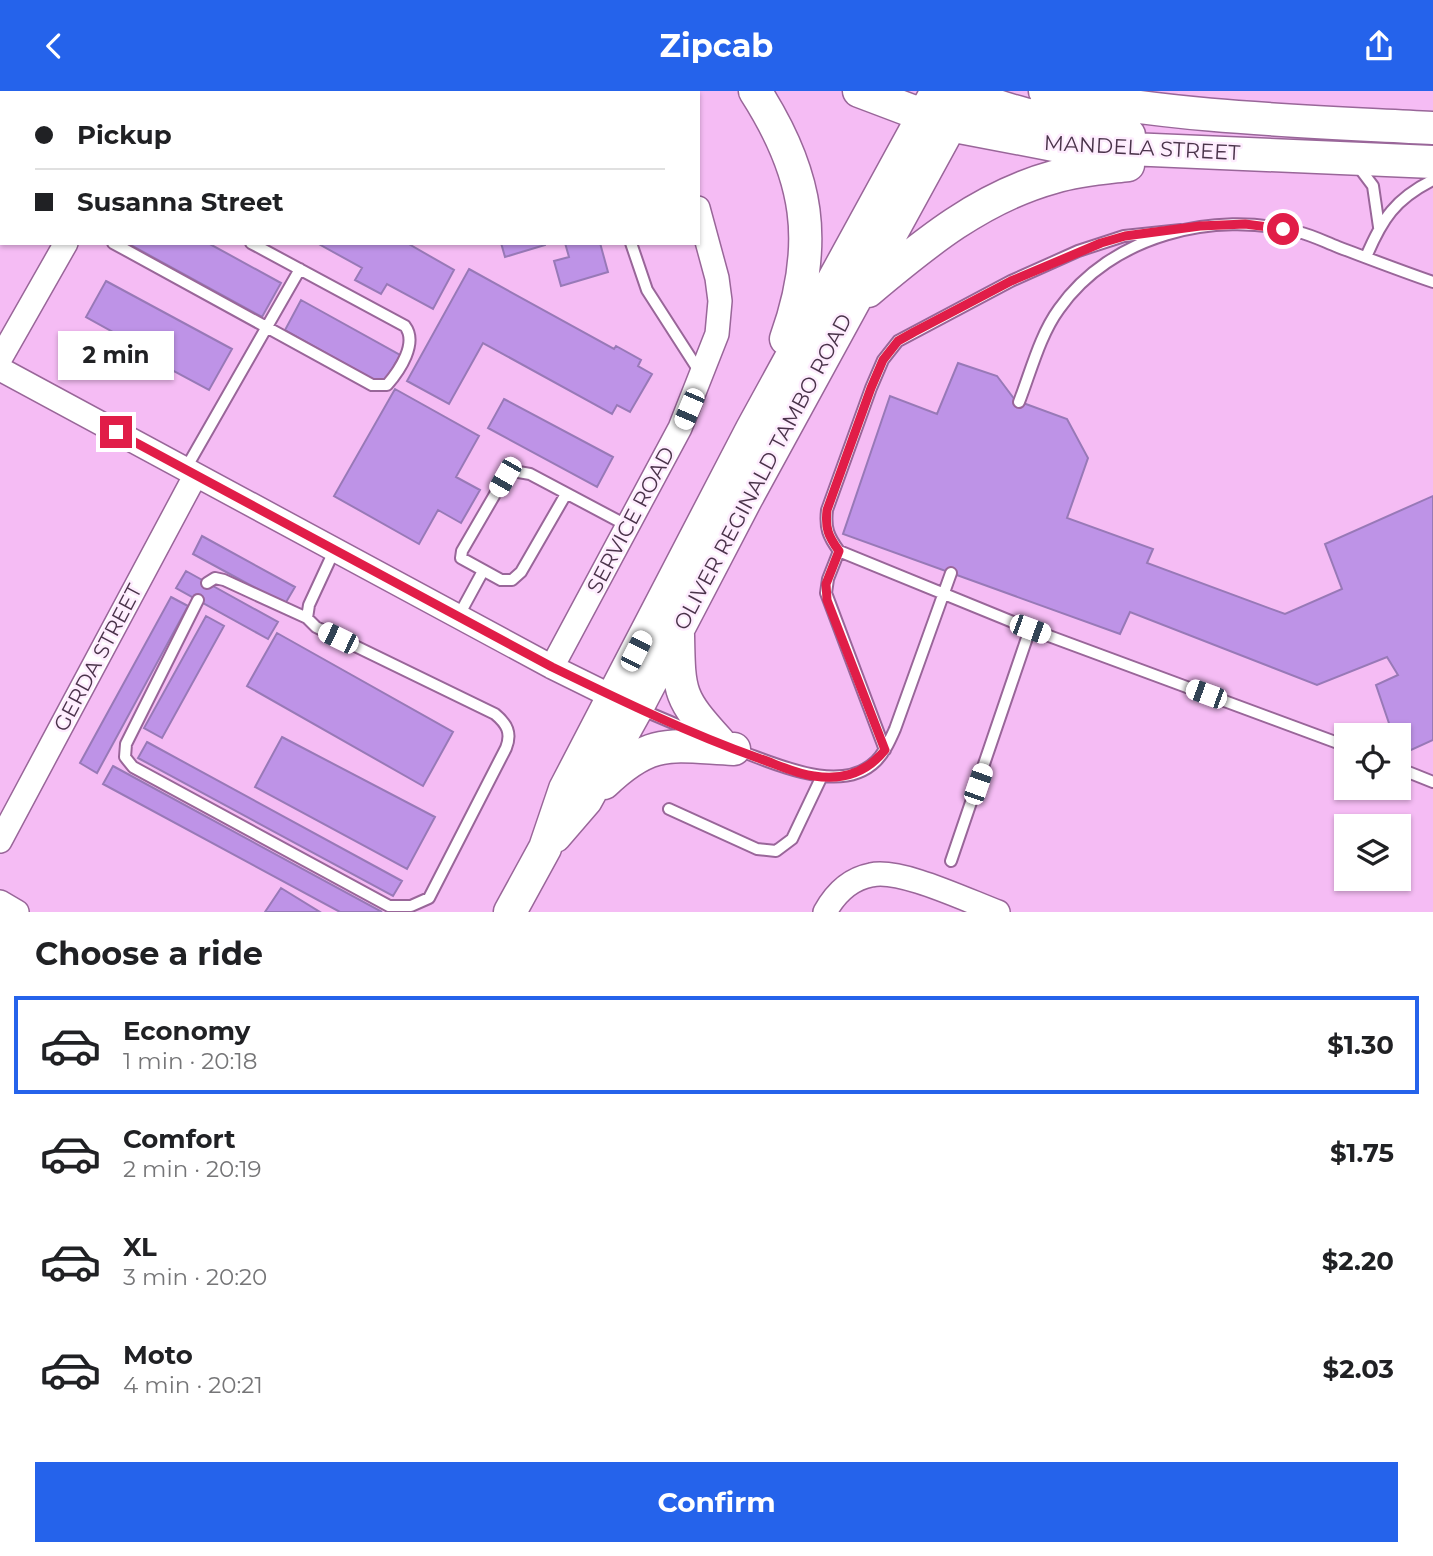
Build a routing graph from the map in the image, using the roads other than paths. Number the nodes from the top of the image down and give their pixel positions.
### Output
1 (755, 91) edge
2 (859, 91) edge
3 (968, 91) edge
4 (1045, 91) edge
5 (1203, 91) edge
6 (933, 105) edge
7 (1338, 123) junction
8 (1433, 128) edge
9 (1209, 153) junction
10 (1345, 158) junction
11 (1433, 162) edge
12 (1433, 180) edge
13 (700, 215) edge
14 (1379, 227) junction
15 (1181, 230) junction
16 (65, 245) edge
17 (117, 245) edge
18 (255, 245) edge
19 (632, 245) edge
20 (1366, 257) junction
21 (300, 269) junction
22 (1433, 282) edge
23 (854, 303) junction
24 (267, 327) junction
25 (0, 359) edge
26 (0, 369) edge
27 (702, 376) junction
28 (1019, 401) dead end
29 (752, 429) junction
30 (190, 473) junction
31 (566, 494) junction
32 (628, 526) junction
33 (715, 529) junction
34 (334, 551) junction
35 (839, 551) junction
36 (483, 571) junction
37 (951, 573) dead end
38 (207, 583) dead end
39 (944, 595) junction
40 (198, 600) dead end
41 (458, 617) junction
42 (307, 618) junction
43 (1030, 629) junction
44 (678, 630) junction
45 (552, 667) junction
46 (625, 703) junction
47 (1334, 742) edge
48 (726, 746) junction
49 (885, 750) junction
50 (1411, 773) edge
51 (822, 776) junction
52 (1433, 782) edge
53 (586, 800) junction
54 (668, 809) dead end
55 (0, 841) edge
56 (545, 848) junction
57 (951, 861) dead end
58 (0, 902) edge
59 (18, 912) edge
60 (510, 912) edge
61 (825, 912) edge
62 (998, 912) edge

1 - 29 main road
2 - 6 main road, MANDELA STREET
3 - 6 main road
3 - 9 main road
4 - 7 main road, MANDELA STREET
5 - 7 main road
6 - 9 main road, MANDELA STREET
6 - 23 main road, OLIVER REGINALD TAMBO ROAD
6 - 29 main road, OLIVER REGINALD TAMBO ROAD
7 - 8 main road, MANDELA STREET
9 - 10 main road, MANDELA STREET
9 - 23 main road
10 - 11 main road, MANDELA STREET
10 - 14 lane
12 - 14 lane
13 - 27 street, SERVICE ROAD
14 - 20 lane
15 - 20 lane
15 - 28 lane
15 - 35 lane
16 - 25 street
17 - 24 lane
18 - 21 lane
19 - 27 lane
20 - 22 lane
21 - 24 lane
21 - 24 lane
23 - 33 main road, OLIVER REGINALD TAMBO ROAD
24 - 30 lane
26 - 30 street
27 - 32 street, SERVICE ROAD
29 - 33 main road, OLIVER REGINALD TAMBO ROAD
30 - 34 street
30 - 55 street, GERDA STREET
31 - 32 lane
31 - 36 lane
31 - 36 lane
32 - 45 street, SERVICE ROAD
33 - 44 main road, OLIVER REGINALD TAMBO ROAD
33 - 46 main road, OLIVER REGINALD TAMBO ROAD
34 - 41 street
34 - 42 lane
35 - 39 lane
35 - 49 lane
36 - 41 lane
37 - 39 lane
38 - 42 lane
39 - 43 lane
39 - 49 lane
40 - 42 lane
41 - 45 street
43 - 47 lane
43 - 57 lane
44 - 46 main road, OLIVER REGINALD TAMBO ROAD
44 - 48 main road
45 - 46 street
46 - 48 lane
46 - 53 main road, OLIVER REGINALD TAMBO ROAD
46 - 56 main road, OLIVER REGINALD TAMBO ROAD
48 - 51 lane
48 - 53 main road
49 - 51 lane
50 - 52 lane
51 - 54 lane
53 - 56 main road, OLIVER REGINALD TAMBO ROAD
56 - 60 main road, OLIVER REGINALD TAMBO ROAD
58 - 59 street
61 - 62 street

